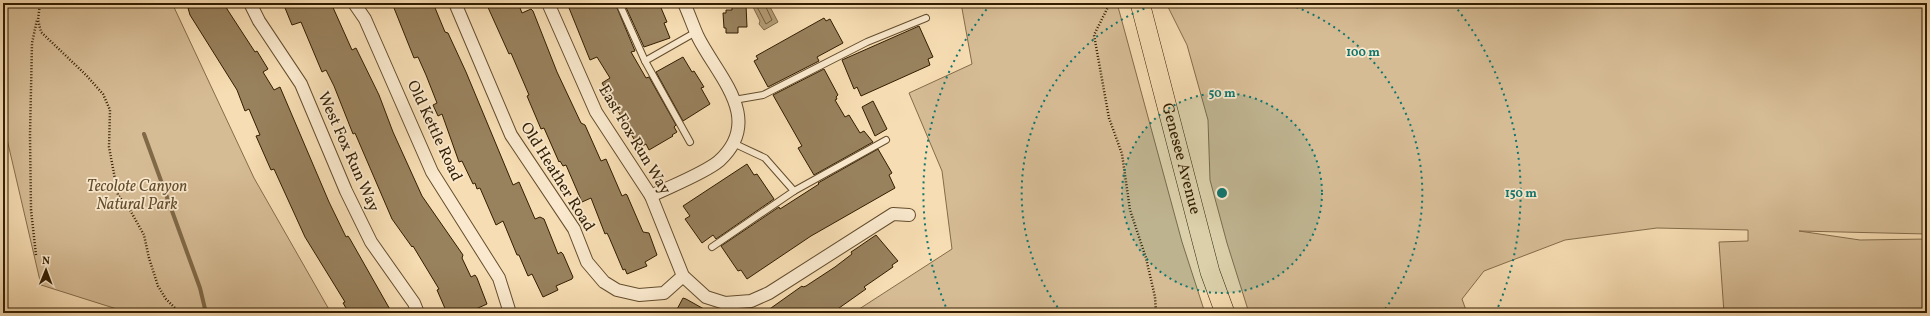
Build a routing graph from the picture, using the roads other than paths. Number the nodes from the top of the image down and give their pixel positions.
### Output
1 (250, 3) edge
2 (354, 3) edge
3 (455, 3) edge
4 (548, 3) edge
5 (618, 3) edge
6 (684, 3) edge
7 (1140, 3) edge
8 (926, 18) dead end
9 (696, 32) junction
10 (645, 61) junction
11 (734, 100) junction
12 (886, 140) dead end
13 (690, 142) dead end
14 (732, 143) junction
15 (794, 191) junction
16 (651, 196) junction
17 (909, 215) dead end
18 (712, 247) dead end
19 (683, 276) junction
20 (418, 313) edge
21 (510, 313) edge
22 (1225, 313) edge

1 - 20 street, West Fox Run Way
2 - 21 street, Old Kettle Road
3 - 19 street, Old Heather Road
4 - 16 street, East Fox Run Way
5 - 10 lane
6 - 9 street
7 - 22 main road, Genesee Avenue
8 - 11 lane
9 - 10 lane
9 - 11 street
10 - 13 lane
11 - 14 street
12 - 15 lane
14 - 15 lane
14 - 16 street
15 - 18 lane
16 - 19 street, East Fox Run Way
17 - 19 street, East Fox Run Way

